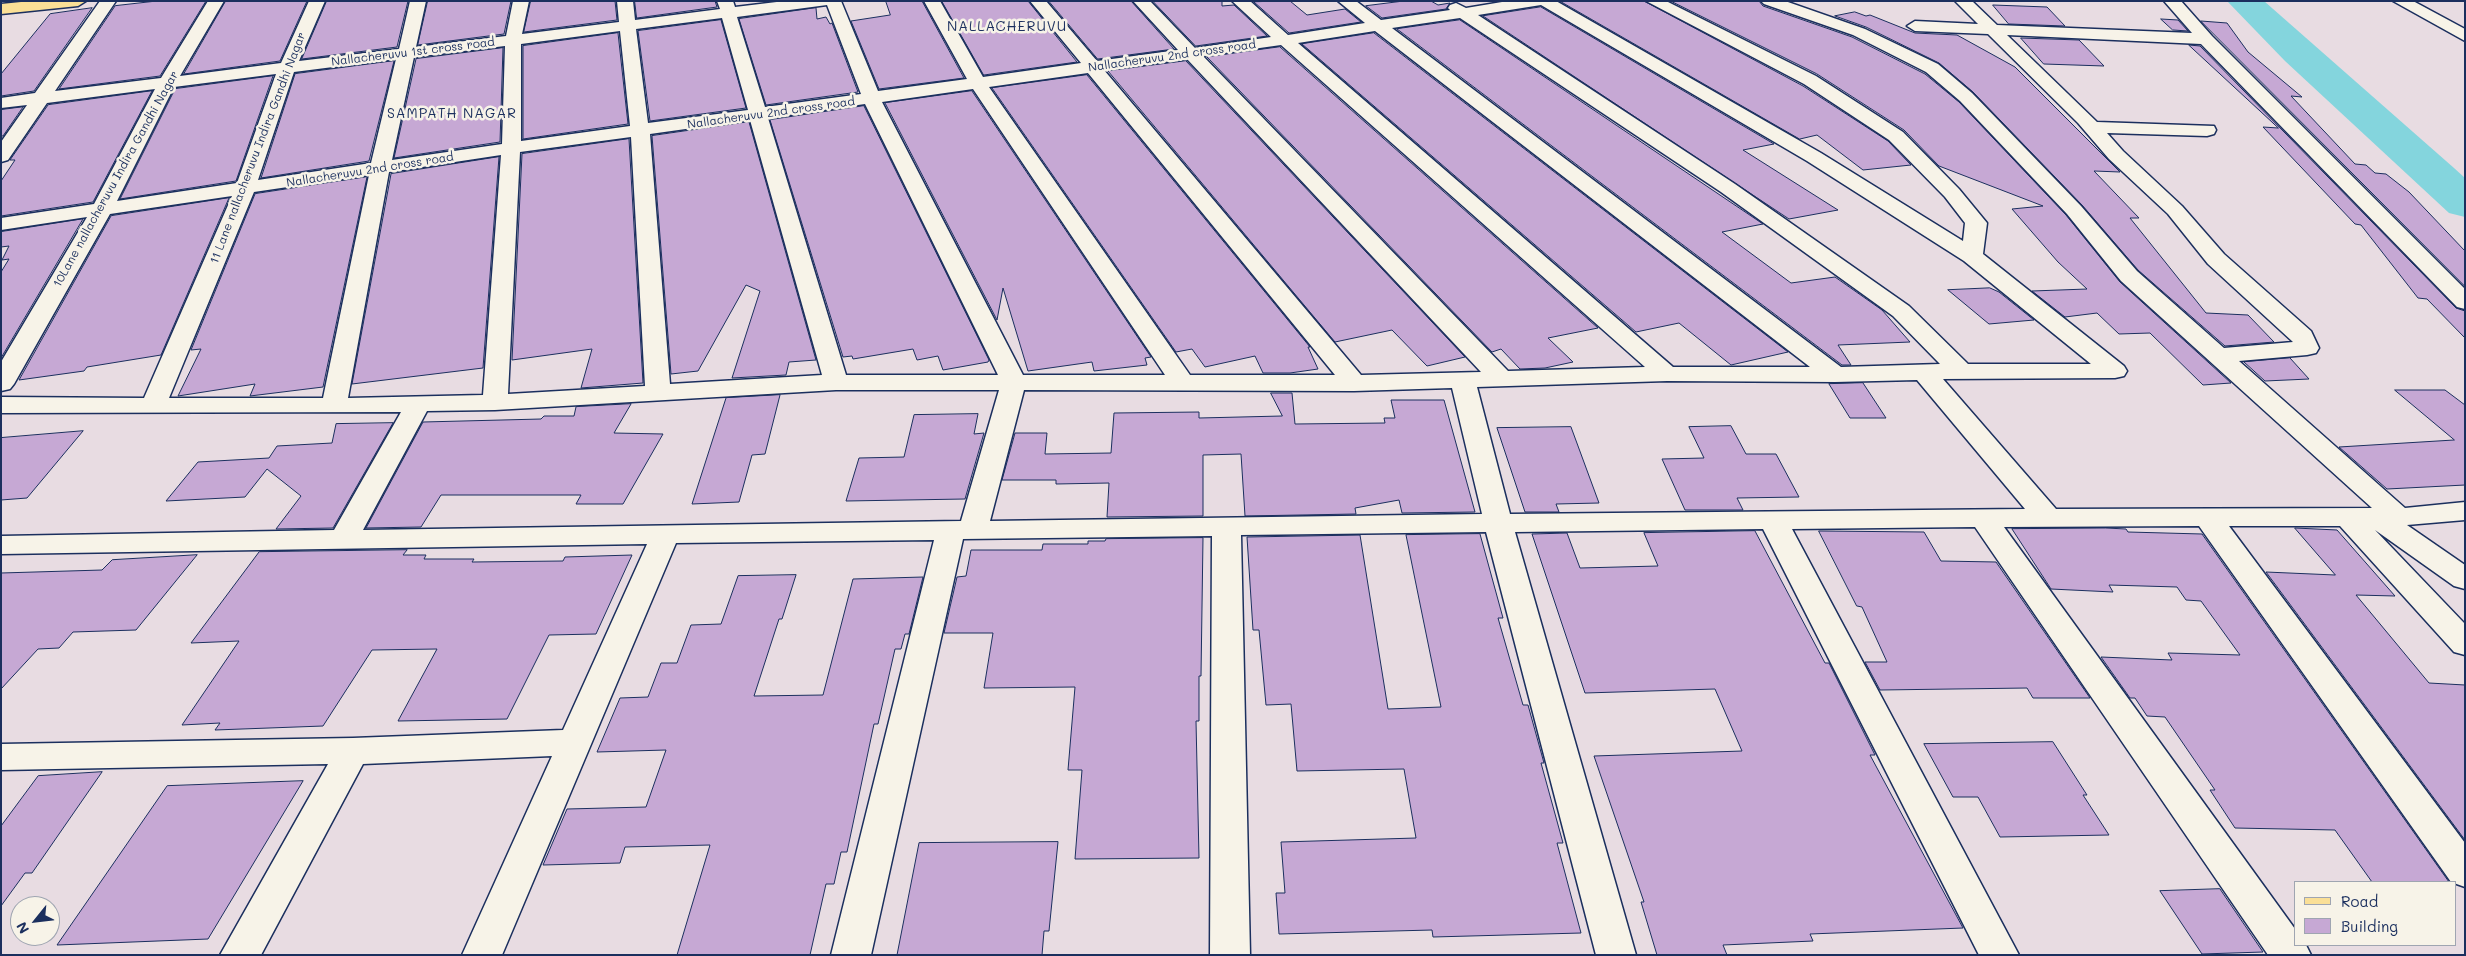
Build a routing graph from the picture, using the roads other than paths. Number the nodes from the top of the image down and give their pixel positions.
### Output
1 (78, 1) edge
2 (108, 1) edge
3 (216, 1) edge
4 (317, 1) edge
5 (418, 1) edge
6 (521, 1) edge
7 (625, 1) edge
8 (825, 1) edge
9 (833, 1) edge
10 (932, 1) edge
11 (1038, 1) edge
12 (1141, 1) edge
13 (1240, 1) edge
14 (1346, 1) edge
15 (1447, 1) edge
16 (1540, 1) edge
17 (1544, 1) edge
18 (1654, 1) edge
19 (1769, 1) edge
20 (1963, 1) edge
21 (2172, 1) edge
22 (2401, 1) edge
23 (728, 8) edge
24 (1, 9) edge
25 (1464, 13) junction
26 (1378, 26) junction
27 (1915, 26) dead end
28 (628, 27) junction
29 (1990, 29) junction
30 (2465, 36) edge
31 (2206, 39) junction
32 (513, 40) junction
33 (1285, 40) junction
34 (408, 52) junction
35 (1192, 53) junction
36 (287, 68) junction
37 (1092, 68) junction
38 (167, 83) junction
39 (978, 83) junction
40 (872, 98) junction
41 (41, 99) junction
42 (1, 103) edge
43 (759, 114) junction
44 (2091, 127) junction
45 (2207, 130) dead end
46 (640, 131) junction
47 (511, 148) junction
48 (1, 156) edge
49 (380, 168) junction
50 (244, 189) junction
51 (102, 209) junction
52 (1, 224) edge
53 (1972, 256) junction
54 (2465, 302) edge
55 (2218, 356) junction
56 (1961, 371) junction
57 (1924, 372) junction
58 (1667, 374) junction
59 (1834, 375) junction
60 (1503, 380) junction
61 (1014, 381) junction
62 (1463, 381) junction
63 (836, 382) junction
64 (1182, 382) junction
65 (1354, 383) junction
66 (1, 384) edge
67 (658, 392) junction
68 (495, 402) junction
69 (418, 404) junction
70 (1, 405) edge
71 (153, 406) junction
72 (334, 406) junction
73 (2465, 511) edge
74 (2347, 517) junction
75 (2388, 517) junction
76 (1984, 518) junction
77 (2048, 518) junction
78 (2208, 518) junction
79 (1773, 520) junction
80 (1498, 523) junction
81 (1226, 526) junction
82 (962, 530) junction
83 (666, 533) junction
84 (344, 539) junction
85 (1, 545) edge
86 (2465, 579) edge
87 (2465, 644) edge
88 (575, 742) junction
89 (353, 751) junction
90 (1, 757) edge
91 (2465, 872) edge
92 (240, 955) edge
93 (482, 955) edge
94 (852, 955) edge
95 (1230, 955) edge
96 (1616, 955) edge
97 (2000, 955) edge
98 (2292, 955) edge

1 - 24 main road
2 - 41 street
3 - 38 street, 10Lane nallacheruvu Indira Gandhi Nagar
4 - 36 street, 11 Lane nallacheruvu Indira Gandhi Nagar
5 - 34 street
6 - 32 street
7 - 28 street
8 - 23 street, Nallacheruvu 1st cross road
9 - 40 street
10 - 39 street
11 - 37 street
12 - 35 street
13 - 33 street
14 - 26 street
15 - 25 street
16 - 25 street, Nallacheruvu 2nd cross road
17 - 53 street
18 - 53 street
19 - 55 street
20 - 29 street
21 - 31 street
22 - 30 street
23 - 28 street, Nallacheruvu 1st cross road
23 - 43 street
25 - 26 street, Nallacheruvu 2nd cross road
25 - 56 street
26 - 33 street, Nallacheruvu 2nd cross road
26 - 59 street
27 - 29 street
28 - 32 street, Nallacheruvu 1st cross road
28 - 46 street
29 - 31 street
29 - 44 street
31 - 54 street
32 - 34 street, Nallacheruvu 1st cross road
32 - 47 street
33 - 35 street, Nallacheruvu 2nd cross road
33 - 58 street
34 - 36 street, Nallacheruvu 1st cross road
34 - 49 street
35 - 37 street, Nallacheruvu 2nd cross road
35 - 60 street
36 - 38 street, Nallacheruvu 1st cross road
36 - 50 street, 11 Lane nallacheruvu Indira Gandhi Nagar
37 - 39 street, Nallacheruvu 2nd cross road
37 - 65 street
38 - 41 street, Nallacheruvu 1st cross road
38 - 51 street, 10Lane nallacheruvu Indira Gandhi Nagar
39 - 40 street, Nallacheruvu 2nd cross road
39 - 64 street
40 - 43 street, Nallacheruvu 2nd cross road
40 - 61 street
41 - 42 street, Nallacheruvu 1st cross road
41 - 48 street
43 - 46 street, Nallacheruvu 2nd cross road
43 - 63 street
44 - 45 street
44 - 55 street
46 - 47 street, Nallacheruvu 2nd cross road
46 - 67 street
47 - 49 street, Nallacheruvu 2nd cross road
47 - 68 street
49 - 50 street, Nallacheruvu 2nd cross road
49 - 72 street
50 - 51 street, Nallacheruvu 2nd cross road
50 - 71 street, 11 Lane nallacheruvu Indira Gandhi Nagar
51 - 52 street, Nallacheruvu 2nd cross road
51 - 66 street, 10Lane nallacheruvu Indira Gandhi Nagar
53 - 56 street
55 - 75 street
56 - 57 street
57 - 59 street
57 - 77 street
58 - 59 street
58 - 60 street
60 - 62 street
61 - 63 street
61 - 64 street
61 - 82 street
62 - 65 street
62 - 80 street
63 - 67 street
64 - 65 street
67 - 68 street
68 - 69 street
69 - 72 street
69 - 84 street
70 - 71 street
71 - 72 street
73 - 75 street
74 - 75 street
74 - 78 street
74 - 87 street
75 - 86 street
76 - 77 street
76 - 79 street
76 - 98 street
77 - 78 street
78 - 91 street
79 - 80 street
79 - 97 street
80 - 81 street
80 - 96 street
81 - 82 street
81 - 95 street
82 - 83 street
82 - 94 street
83 - 84 street
83 - 88 street
84 - 85 street
88 - 89 street
88 - 93 street
89 - 90 street
89 - 92 street

